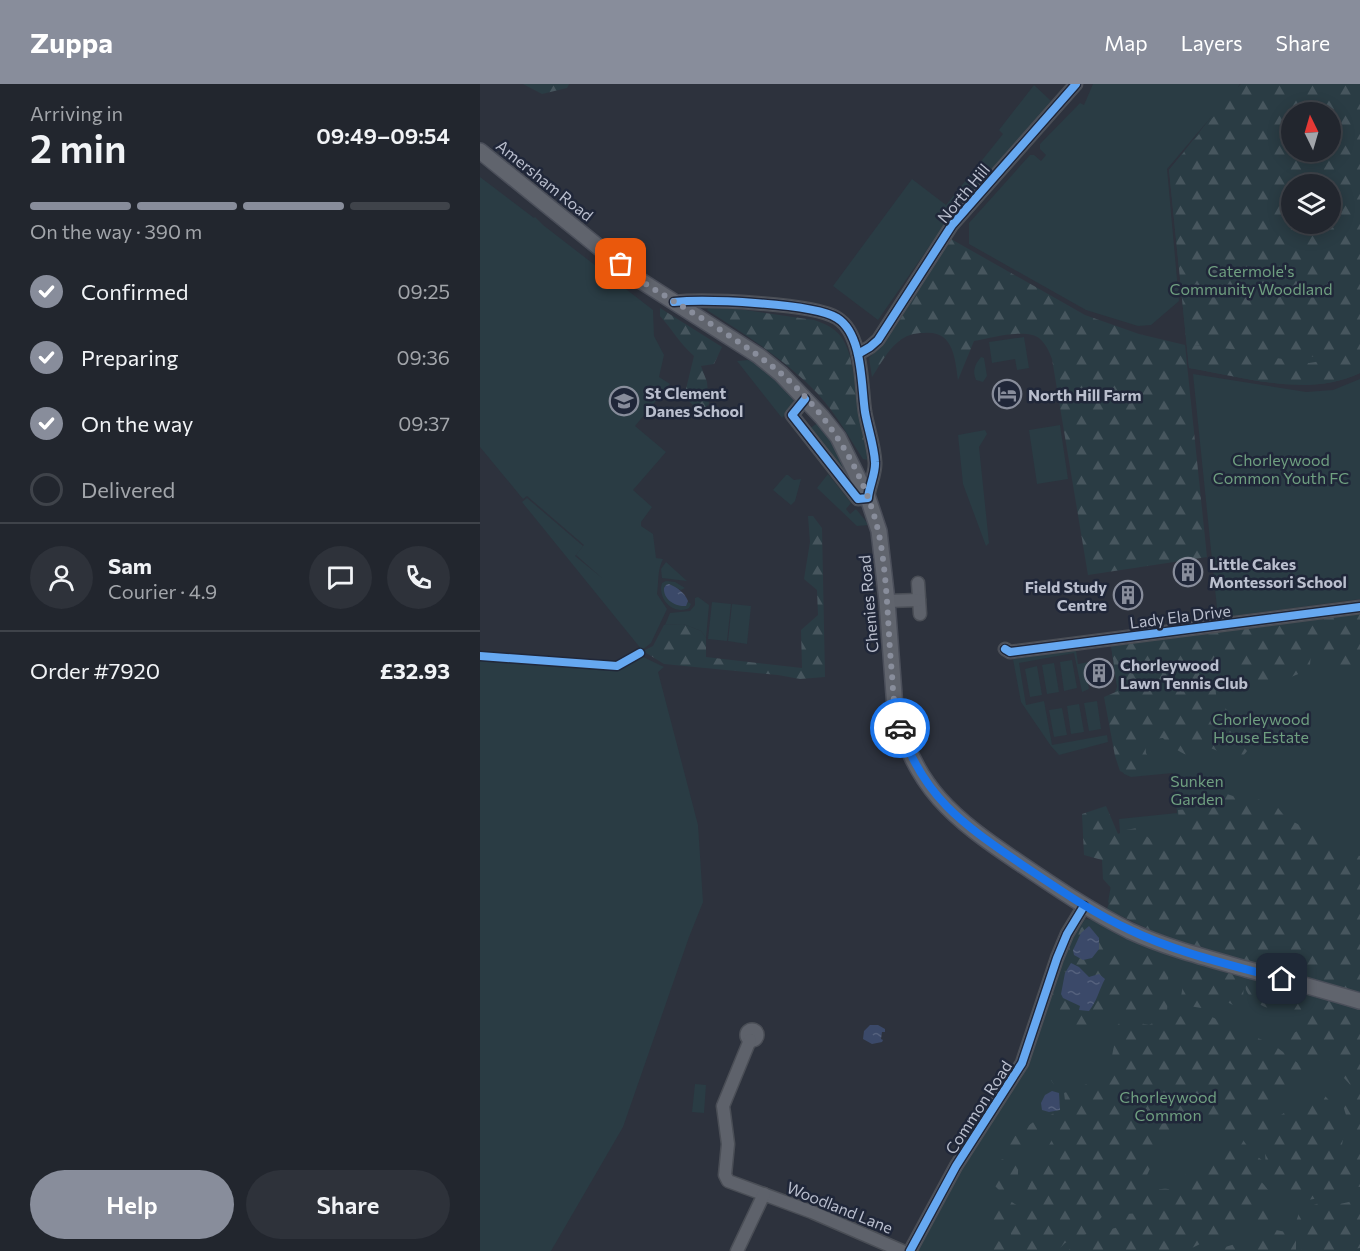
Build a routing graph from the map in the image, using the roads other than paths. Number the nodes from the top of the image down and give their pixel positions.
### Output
1 (1076, 84) edge
2 (480, 151) edge
3 (674, 302) junction
4 (858, 354) junction
5 (805, 399) junction
6 (868, 498) junction
7 (918, 583) dead end
8 (919, 600) junction
9 (887, 602) junction
10 (1360, 607) edge
11 (920, 614) dead end
12 (1005, 649) dead end
13 (1084, 906) junction
14 (1360, 1001) edge
15 (750, 1040) dead end
16 (764, 1194) junction
17 (737, 1251) edge
18 (902, 1251) edge
19 (910, 1251) edge

1 - 4 street, North Hill
2 - 3 main road, Amersham Road
3 - 4 street
3 - 5 main road, Chenies Road
4 - 6 street
5 - 6 main road, Chenies Road
5 - 6 street
6 - 9 main road, Chenies Road
7 - 8 street
8 - 9 street
8 - 11 street
9 - 13 main road, Chenies Road
10 - 12 street, Lady Ela Drive
13 - 14 main road, Chenies Road
13 - 19 street, Common Road
15 - 16 street, Woodland Lane
16 - 17 street, Woodland Lane
16 - 18 street, Woodland Lane

